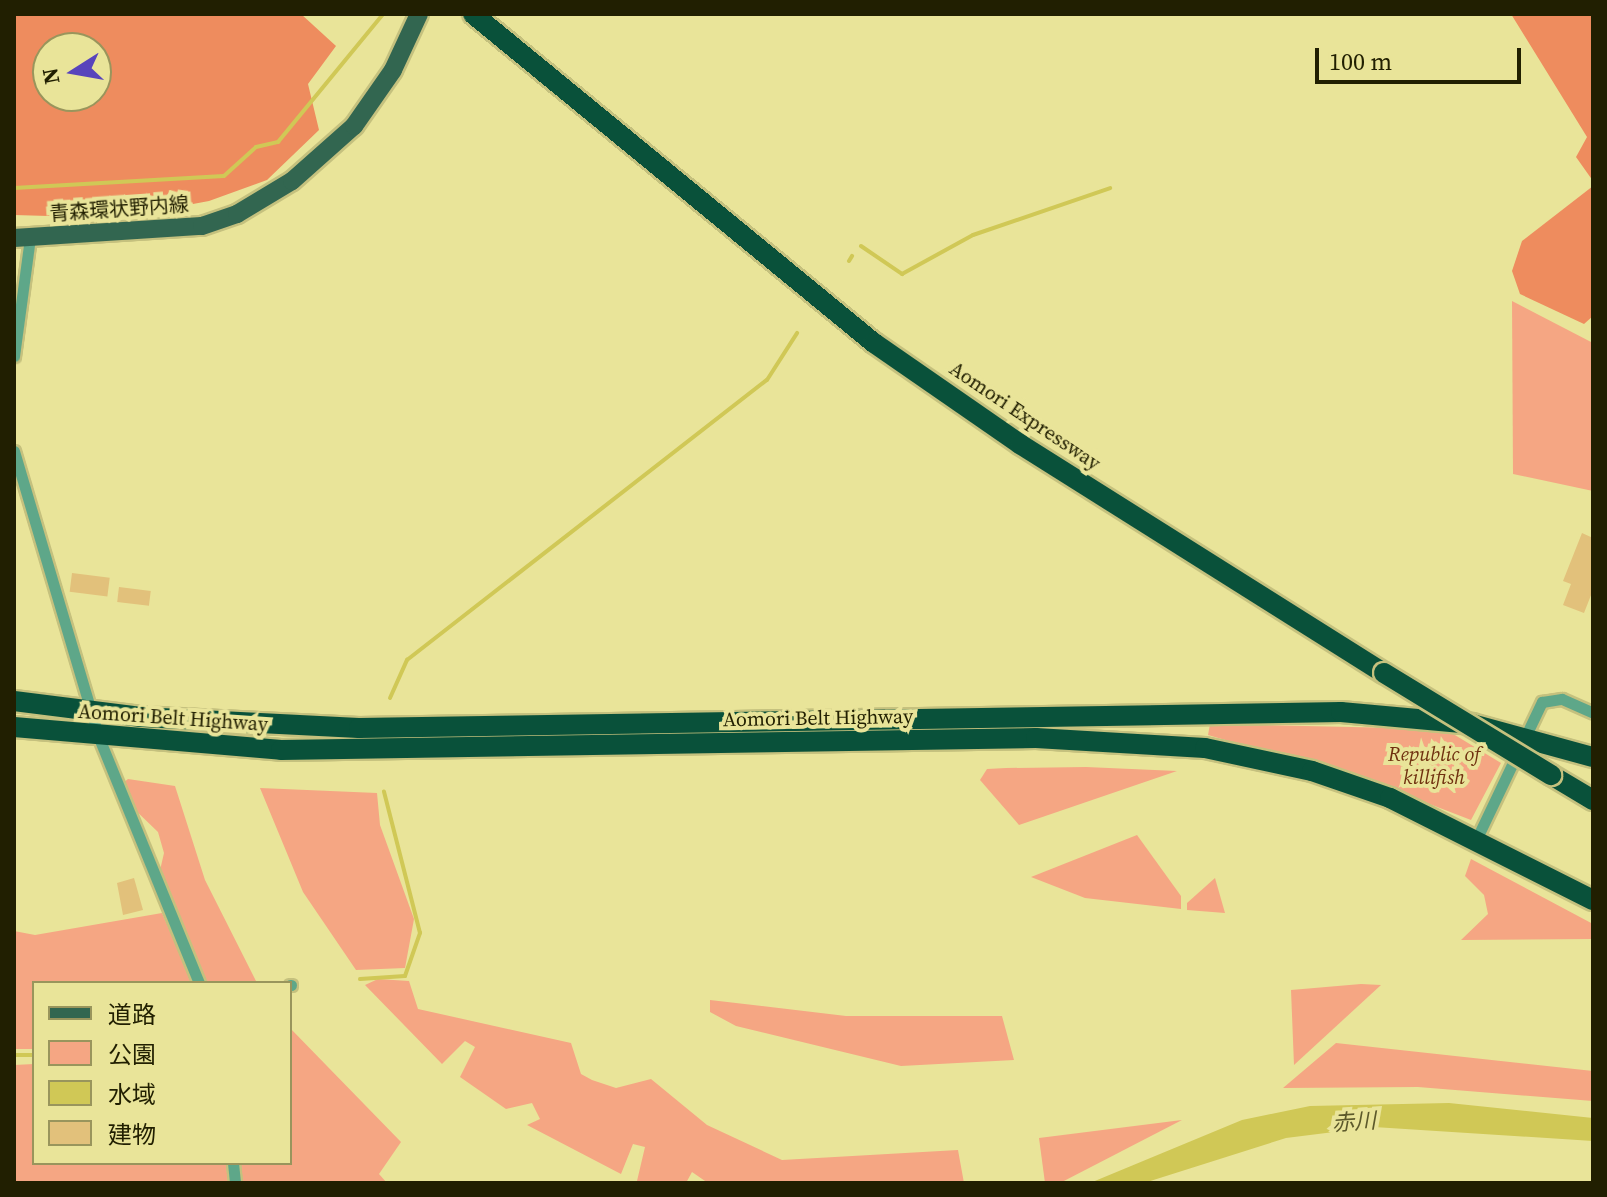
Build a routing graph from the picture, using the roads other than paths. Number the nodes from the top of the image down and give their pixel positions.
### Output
1 (419, 14) edge
2 (473, 14) edge
3 (22, 238) edge
4 (14, 356) edge
5 (14, 451) edge
6 (14, 701) edge
7 (91, 712) junction
8 (1593, 713) edge
9 (14, 727) edge
10 (1527, 737) junction
11 (99, 738) junction
12 (1593, 757) edge
13 (1593, 800) edge
14 (1477, 838) junction
15 (1593, 900) edge
16 (198, 981) edge

1 - 3 main road, 青森環状野内線
2 - 13 highway, Aomori Expressway, bridge
3 - 4 street
5 - 7 street
6 - 7 highway, Aomori Belt Highway
7 - 10 highway, Aomori Belt Highway
7 - 11 street
8 - 10 street
9 - 11 highway, Aomori Belt Highway
10 - 12 highway, Aomori Belt Highway
10 - 14 street
11 - 14 highway, Aomori Belt Highway
11 - 16 street
14 - 15 highway, Aomori Belt Highway

